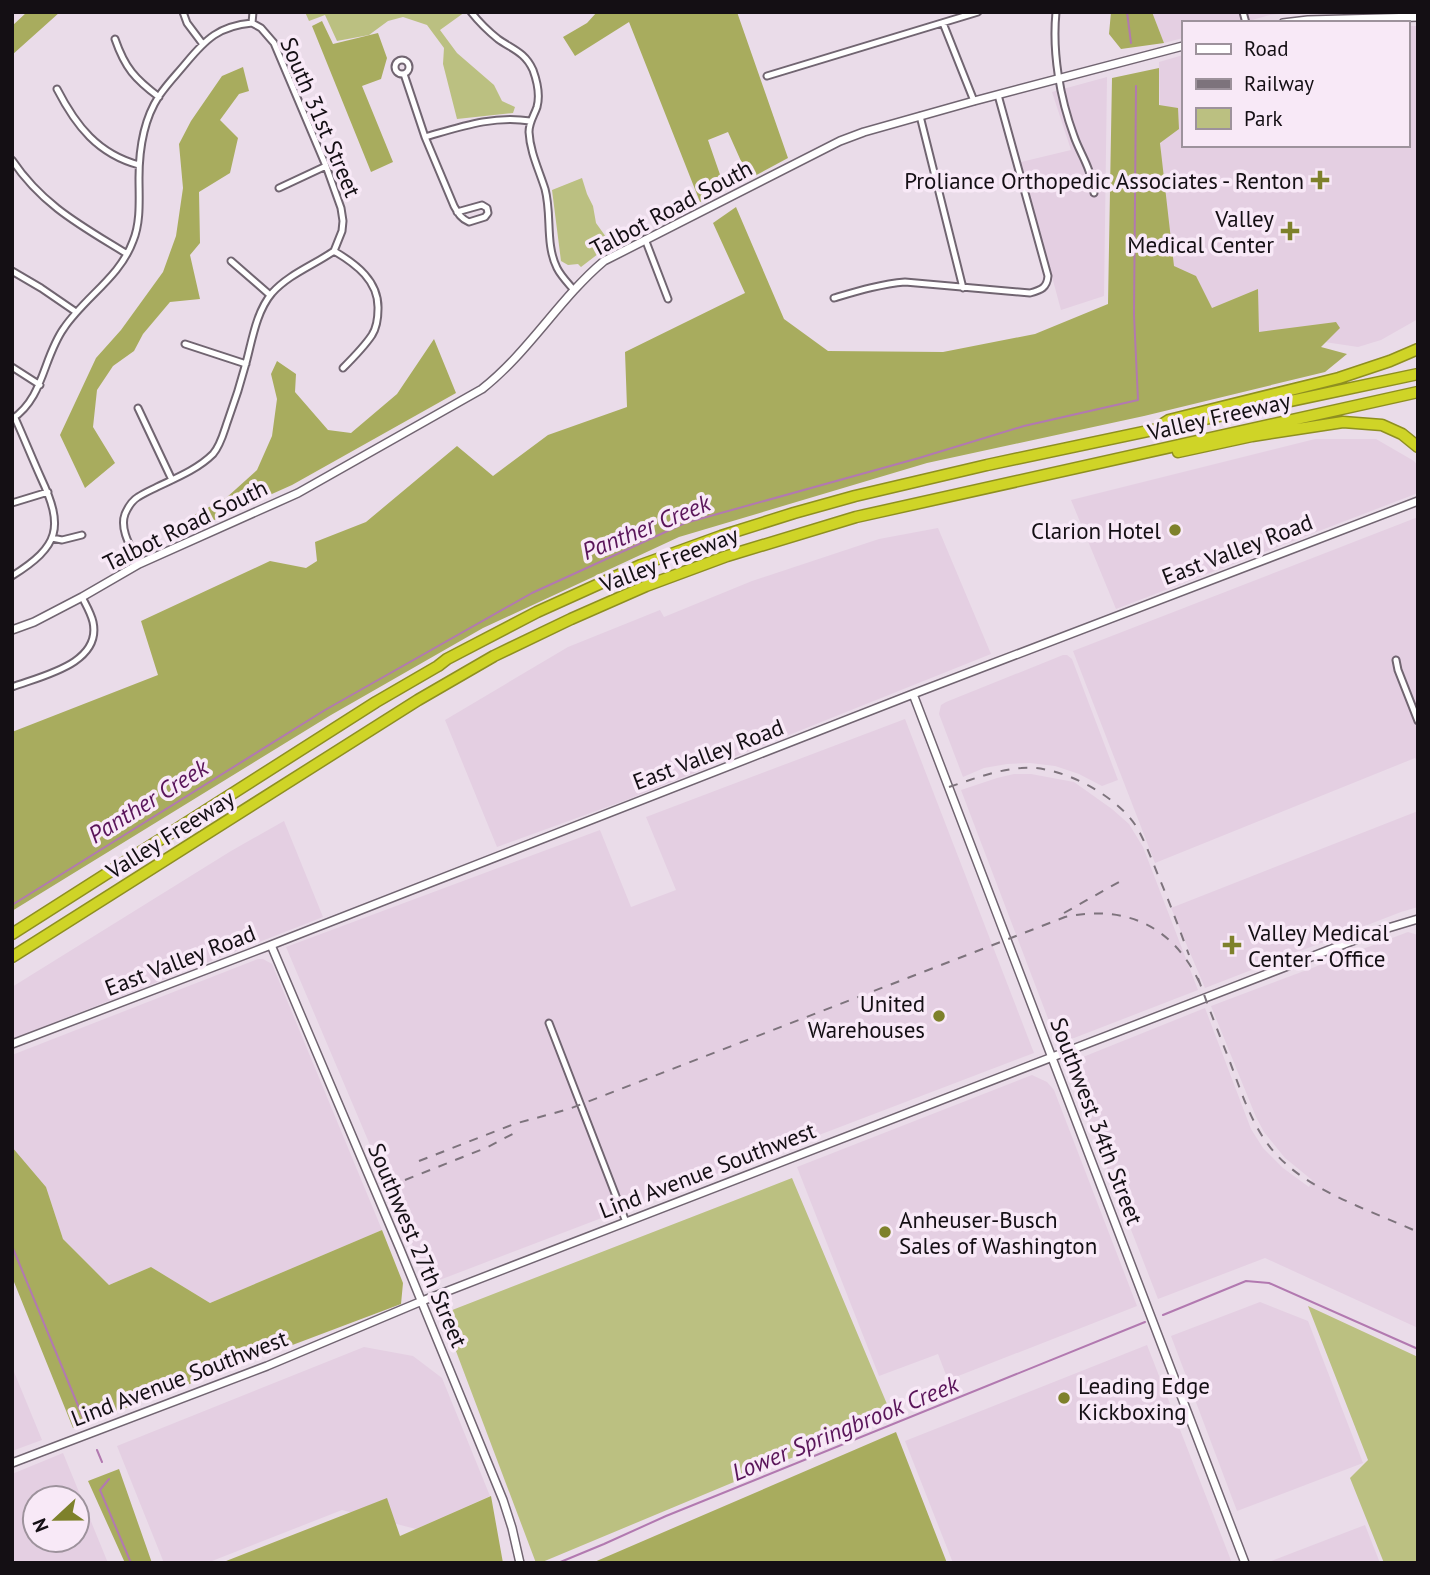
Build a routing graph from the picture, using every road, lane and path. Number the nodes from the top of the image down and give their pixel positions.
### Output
1 (183, 12) edge
2 (253, 12) edge
3 (471, 12) edge
4 (978, 12) edge
5 (1056, 12) edge
6 (1418, 17) edge
7 (1300, 21) edge
8 (252, 23) junction
9 (943, 23) junction
10 (115, 39) dead end
11 (202, 43) junction
12 (1182, 46) edge
13 (404, 74) dead end
14 (767, 76) dead end
15 (1060, 79) junction
16 (57, 89) dead end
17 (998, 95) junction
18 (159, 97) junction
19 (974, 101) junction
20 (919, 117) junction
21 (530, 121) junction
22 (425, 137) junction
23 (12, 160) edge
24 (139, 165) junction
25 (326, 166) junction
26 (279, 188) dead end
27 (1094, 193) dead end
28 (457, 212) junction
29 (645, 239) junction
30 (334, 251) junction
31 (127, 254) junction
32 (231, 261) dead end
33 (12, 271) edge
34 (963, 288) junction
35 (573, 289) junction
36 (271, 295) junction
37 (834, 298) dead end
38 (668, 299) dead end
39 (76, 312) junction
40 (185, 344) dead end
41 (1418, 349) edge
42 (246, 365) junction
43 (12, 367) edge
44 (343, 368) dead end
45 (1418, 374) edge
46 (1418, 380) edge
47 (40, 385) junction
48 (1418, 393) edge
49 (138, 408) dead end
50 (13, 419) edge
51 (1153, 430) junction
52 (1418, 447) edge
53 (1115, 460) junction
54 (172, 480) junction
55 (48, 492) junction
56 (1418, 500) edge
57 (12, 503) edge
58 (82, 535) dead end
59 (52, 538) junction
60 (139, 564) junction
61 (12, 576) edge
62 (82, 597) junction
63 (12, 630) edge
64 (1396, 660) dead end
65 (438, 666) junction
66 (12, 687) edge
67 (914, 694) junction
68 (1418, 721) edge
69 (1418, 919) edge
70 (12, 934) edge
71 (271, 946) junction
72 (12, 957) edge
73 (549, 1023) dead end
74 (12, 1044) edge
75 (1052, 1058) junction
76 (626, 1222) junction
77 (422, 1301) junction
78 (12, 1463) edge
79 (520, 1563) edge
80 (1245, 1563) edge

1 - 11 street
2 - 8 street
3 - 21 street
4 - 9 street
5 - 15 street
6 - 7 street
8 - 11 street
8 - 25 street, South 31st Street
9 - 14 street
9 - 19 street
10 - 18 street
11 - 18 street
12 - 15 street, Talbot Road South
13 - 22 street
15 - 17 street, Talbot Road South
15 - 27 street
16 - 24 street
17 - 19 street, Talbot Road South
17 - 34 street
18 - 24 street
19 - 20 street, Talbot Road South
20 - 29 street, Talbot Road South
20 - 34 street
21 - 22 street
21 - 35 street
22 - 28 street
23 - 31 street
24 - 31 street
25 - 26 street
25 - 30 street, South 31st Street
28 - 28 street
29 - 35 street, Talbot Road South
29 - 38 street
30 - 36 street
30 - 44 street
31 - 39 street
32 - 36 street
33 - 39 street
34 - 37 street
35 - 60 street, Talbot Road South
36 - 42 street
39 - 47 street
40 - 42 street
41 - 51 highway
42 - 54 street
43 - 47 street
45 - 51 highway, Valley Freeway
46 - 65 highway
47 - 50 street
48 - 53 highway, Valley Freeway
49 - 54 street
50 - 55 street
51 - 65 highway, Valley Freeway
52 - 53 highway
53 - 72 highway, Valley Freeway
54 - 60 street
55 - 57 street
55 - 59 street
56 - 67 street, East Valley Road
58 - 59 street
59 - 61 street
60 - 62 street, Talbot Road South
62 - 63 street, Talbot Road South
62 - 66 street
64 - 68 street
65 - 70 highway, Valley Freeway
67 - 71 street, East Valley Road
67 - 75 street, Southwest 34th Street
69 - 75 street, Lind Avenue Southwest
71 - 74 street, East Valley Road
71 - 77 street, Southwest 27th Street
73 - 76 street
75 - 76 street, Lind Avenue Southwest
75 - 80 street, Southwest 34th Street
76 - 77 street, Lind Avenue Southwest
77 - 78 street, Lind Avenue Southwest
77 - 79 street, Southwest 27th Street

